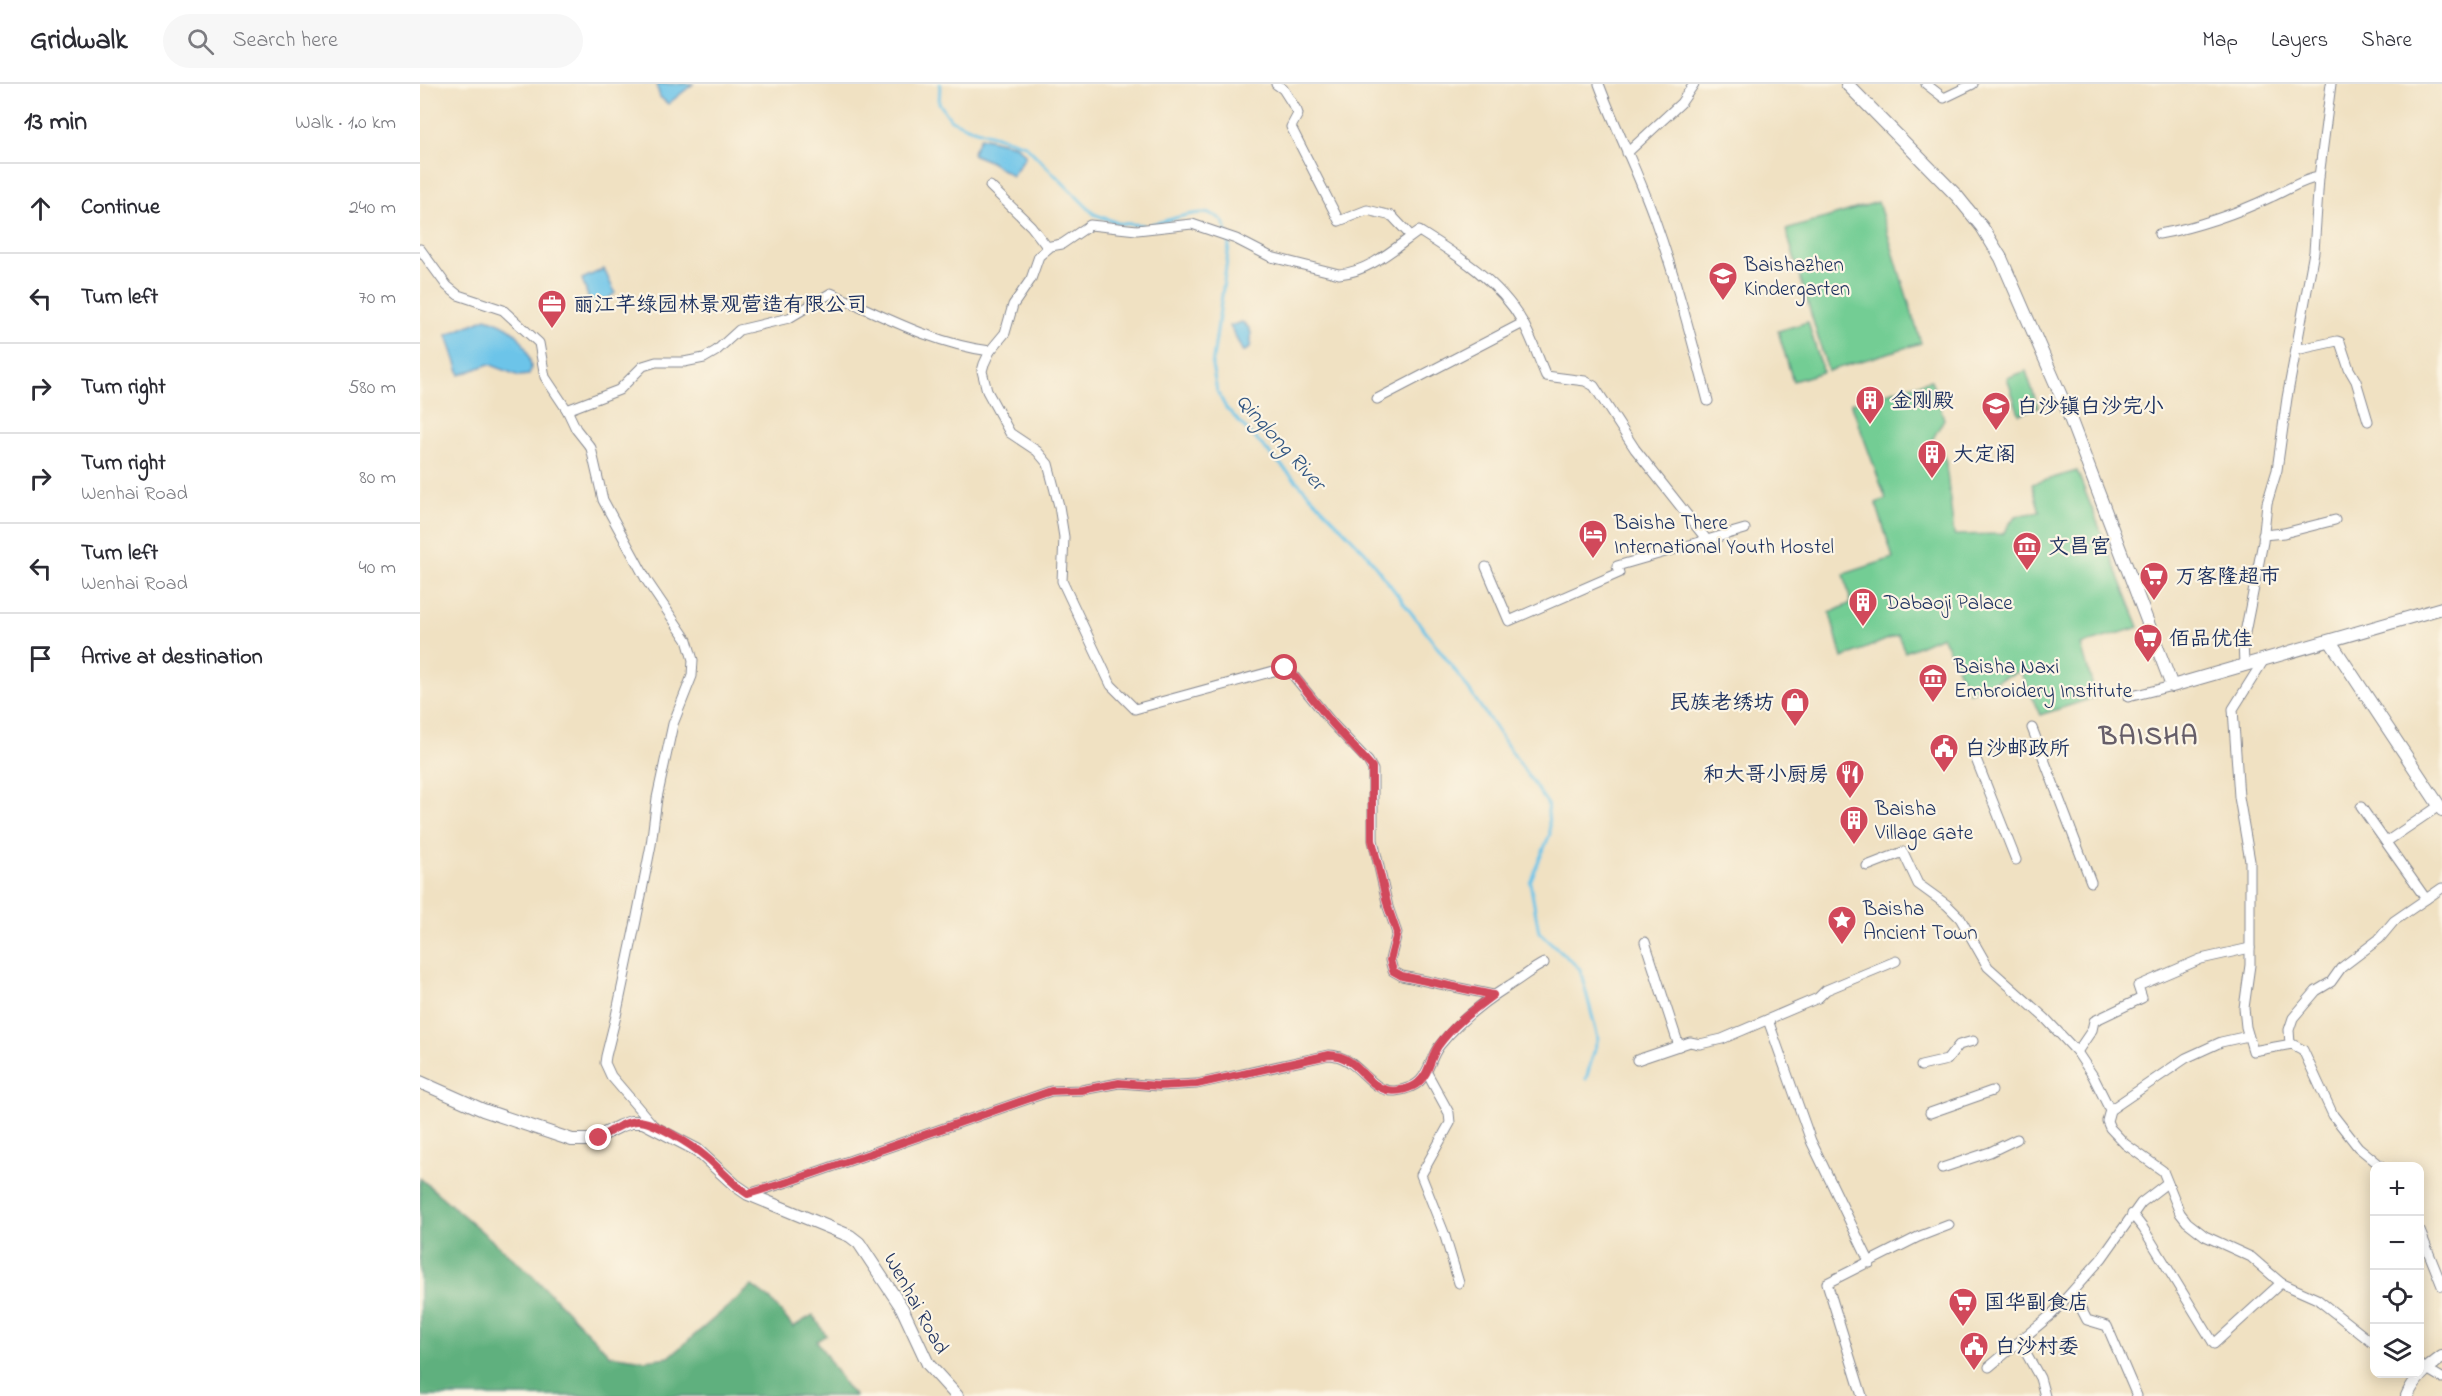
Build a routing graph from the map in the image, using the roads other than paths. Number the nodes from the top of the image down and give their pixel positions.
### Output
1 (1276, 84) edge
2 (1599, 84) edge
3 (1694, 84) edge
4 (1847, 84) edge
5 (1926, 84) edge
6 (1972, 84) edge
7 (2331, 84) edge
8 (1627, 153) junction
9 (2319, 177) junction
10 (990, 186) dead end
11 (2159, 234) dead end
12 (1412, 236) junction
13 (1048, 248) junction
14 (420, 249) edge
15 (1523, 323) junction
16 (2296, 350) junction
17 (990, 351) junction
18 (1377, 399) dead end
19 (1707, 401) dead end
20 (567, 410) junction
21 (2368, 422) dead end
22 (2335, 519) dead end
23 (1745, 530) dead end
24 (2264, 535) junction
25 (1707, 540) junction
26 (1486, 567) dead end
27 (2442, 608) edge
28 (2330, 641) junction
29 (2265, 658) junction
30 (2244, 663) junction
31 (2172, 686) junction
32 (2128, 697) dead end
33 (2032, 728) dead end
34 (1974, 753) dead end
35 (2361, 807) dead end
36 (2441, 808) edge
37 (2386, 842) junction
38 (2016, 860) dead end
39 (1867, 866) dead end
40 (2091, 882) dead end
41 (2442, 888) edge
42 (2426, 899) junction
43 (1645, 942) dead end
44 (2250, 948) junction
45 (1896, 961) dead end
46 (1545, 963) dead end
47 (1493, 995) junction
48 (1768, 1020) junction
49 (2248, 1036) junction
50 (1973, 1041) dead end
51 (2290, 1044) junction
52 (1679, 1046) junction
53 (2077, 1052) junction
54 (1637, 1060) dead end
55 (1921, 1066) dead end
56 (1427, 1073) junction
57 (420, 1082) edge
58 (1992, 1091) dead end
59 (2110, 1110) junction
60 (1930, 1113) dead end
61 (654, 1125) junction
62 (2017, 1139) dead end
63 (2375, 1162) edge
64 (1942, 1168) dead end
65 (2167, 1183) junction
66 (748, 1194) junction
67 (2132, 1214) junction
68 (1949, 1225) dead end
69 (2424, 1241) edge
70 (1870, 1263) junction
71 (1459, 1283) dead end
72 (2281, 1283) junction
73 (2442, 1286) edge
74 (2073, 1293) junction
75 (2370, 1341) edge
76 (2020, 1342) junction
77 (2442, 1357) edge
78 (2424, 1366) edge
79 (1989, 1367) dead end
80 (2424, 1367) edge
81 (2416, 1378) edge
82 (2442, 1378) edge
83 (957, 1396) edge
84 (1862, 1396) edge
85 (2045, 1396) edge
86 (2137, 1396) edge
87 (2407, 1396) edge

1 - 12 street
2 - 8 street
3 - 8 street
4 - 31 main road
5 - 6 street
7 - 9 street
8 - 19 street
9 - 11 street
9 - 16 street
10 - 13 street
12 - 13 street
12 - 15 street
13 - 17 street
14 - 20 street
15 - 18 street
15 - 25 street
16 - 21 street
16 - 24 street
17 - 20 street
17 - 47 street
20 - 61 street
22 - 24 street
23 - 25 street
24 - 30 street
25 - 26 street
27 - 28 main road
28 - 29 main road
28 - 36 main road
29 - 30 main road
29 - 44 street
30 - 31 main road
31 - 32 street
33 - 40 street
34 - 38 street
35 - 37 street
36 - 37 street
37 - 42 street
39 - 53 street
41 - 42 street
42 - 51 street
43 - 52 street
44 - 49 street
44 - 53 street
45 - 48 street
46 - 47 street
47 - 56 street
48 - 52 street
48 - 70 street
49 - 51 street
49 - 59 street
50 - 55 street
51 - 63 street
52 - 54 street
53 - 59 street
56 - 66 street
56 - 71 street
57 - 61 main road, Wenhai Road
58 - 60 street
59 - 65 street
61 - 66 main road, Wenhai Road
62 - 64 street
65 - 67 street
65 - 72 street
66 - 83 main road, Wenhai Road
67 - 72 street
67 - 74 street
68 - 70 street
69 - 73 street
70 - 84 street
72 - 75 street
74 - 76 street
74 - 86 street
76 - 79 street
76 - 85 street
77 - 78 main road
80 - 82 street
81 - 87 main road

